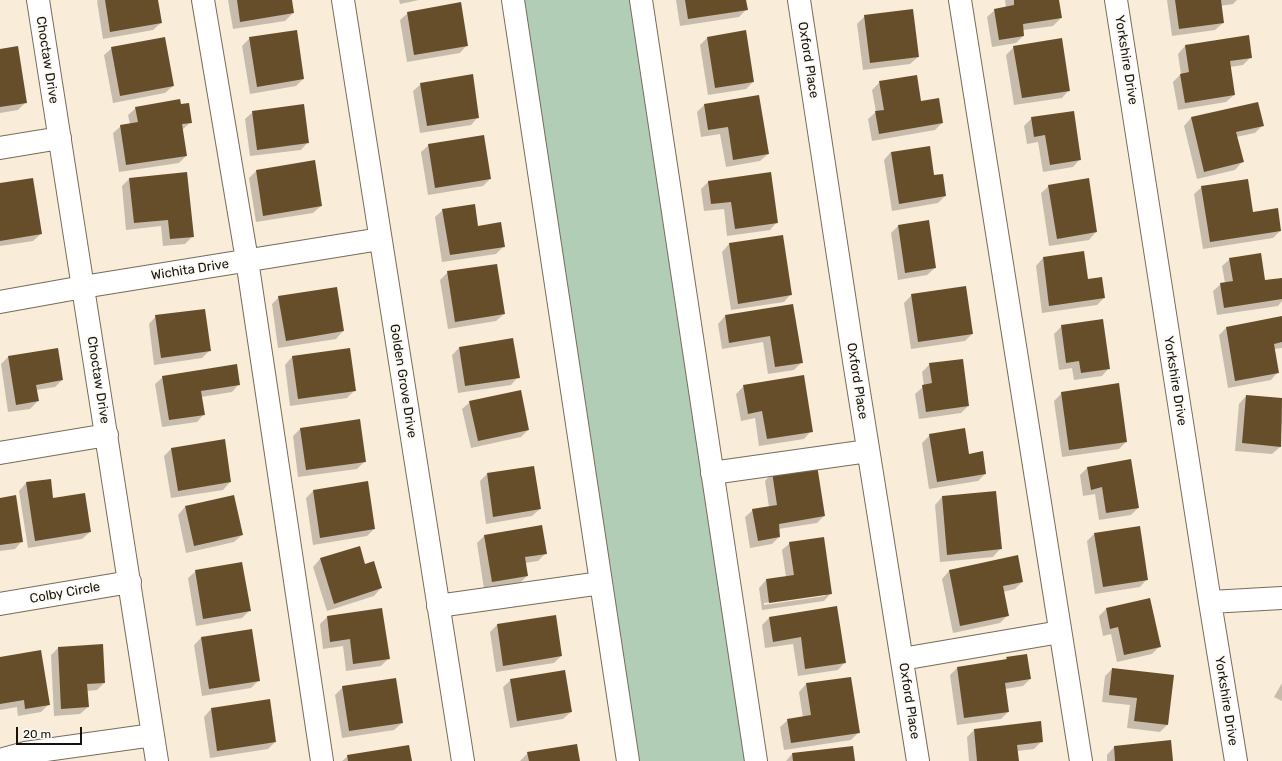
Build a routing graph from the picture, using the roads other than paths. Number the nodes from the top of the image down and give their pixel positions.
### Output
1 (38, 0) edge
2 (203, 0) edge
3 (343, 0) edge
4 (513, 0) edge
5 (641, 0) edge
6 (799, 0) edge
7 (960, 0) edge
8 (1116, 0) edge
9 (60, 138) junction
10 (0, 148) edge
11 (380, 239) junction
12 (247, 260) junction
13 (83, 287) junction
14 (0, 302) edge
15 (107, 435) junction
16 (868, 451) junction
17 (0, 453) edge
18 (712, 473) junction
19 (130, 582) junction
20 (601, 583) junction
21 (1282, 598) edge
22 (1210, 602) junction
23 (0, 604) edge
24 (438, 606) junction
25 (1060, 632) junction
26 (902, 659) junction
27 (153, 735) junction
28 (0, 760) edge
29 (157, 761) edge
30 (322, 761) edge
31 (463, 761) edge
32 (628, 761) edge
33 (756, 761) edge
34 (918, 761) edge
35 (1081, 761) edge
36 (1236, 761) edge

1 - 9 street, Choctaw Drive
2 - 12 street
3 - 11 street, Golden Grove Drive
4 - 20 street
5 - 18 street
6 - 16 street, Oxford Place
7 - 25 street
8 - 22 street, Yorkshire Drive
9 - 10 street
9 - 13 street, Choctaw Drive
11 - 12 street, Wichita Drive
11 - 24 street, Golden Grove Drive
12 - 13 street, Wichita Drive
12 - 30 street
13 - 14 street, Wichita Drive
13 - 15 street, Choctaw Drive
15 - 17 street
15 - 19 street, Choctaw Drive
16 - 18 street
16 - 26 street, Oxford Place
18 - 33 street
19 - 23 street, Colby Circle
19 - 27 street, Choctaw Drive
20 - 24 street
20 - 32 street
21 - 22 street
22 - 36 street, Yorkshire Drive
24 - 31 street, Golden Grove Drive
25 - 26 street
25 - 35 street
26 - 34 street, Oxford Place
27 - 28 street
27 - 29 street, Choctaw Drive

